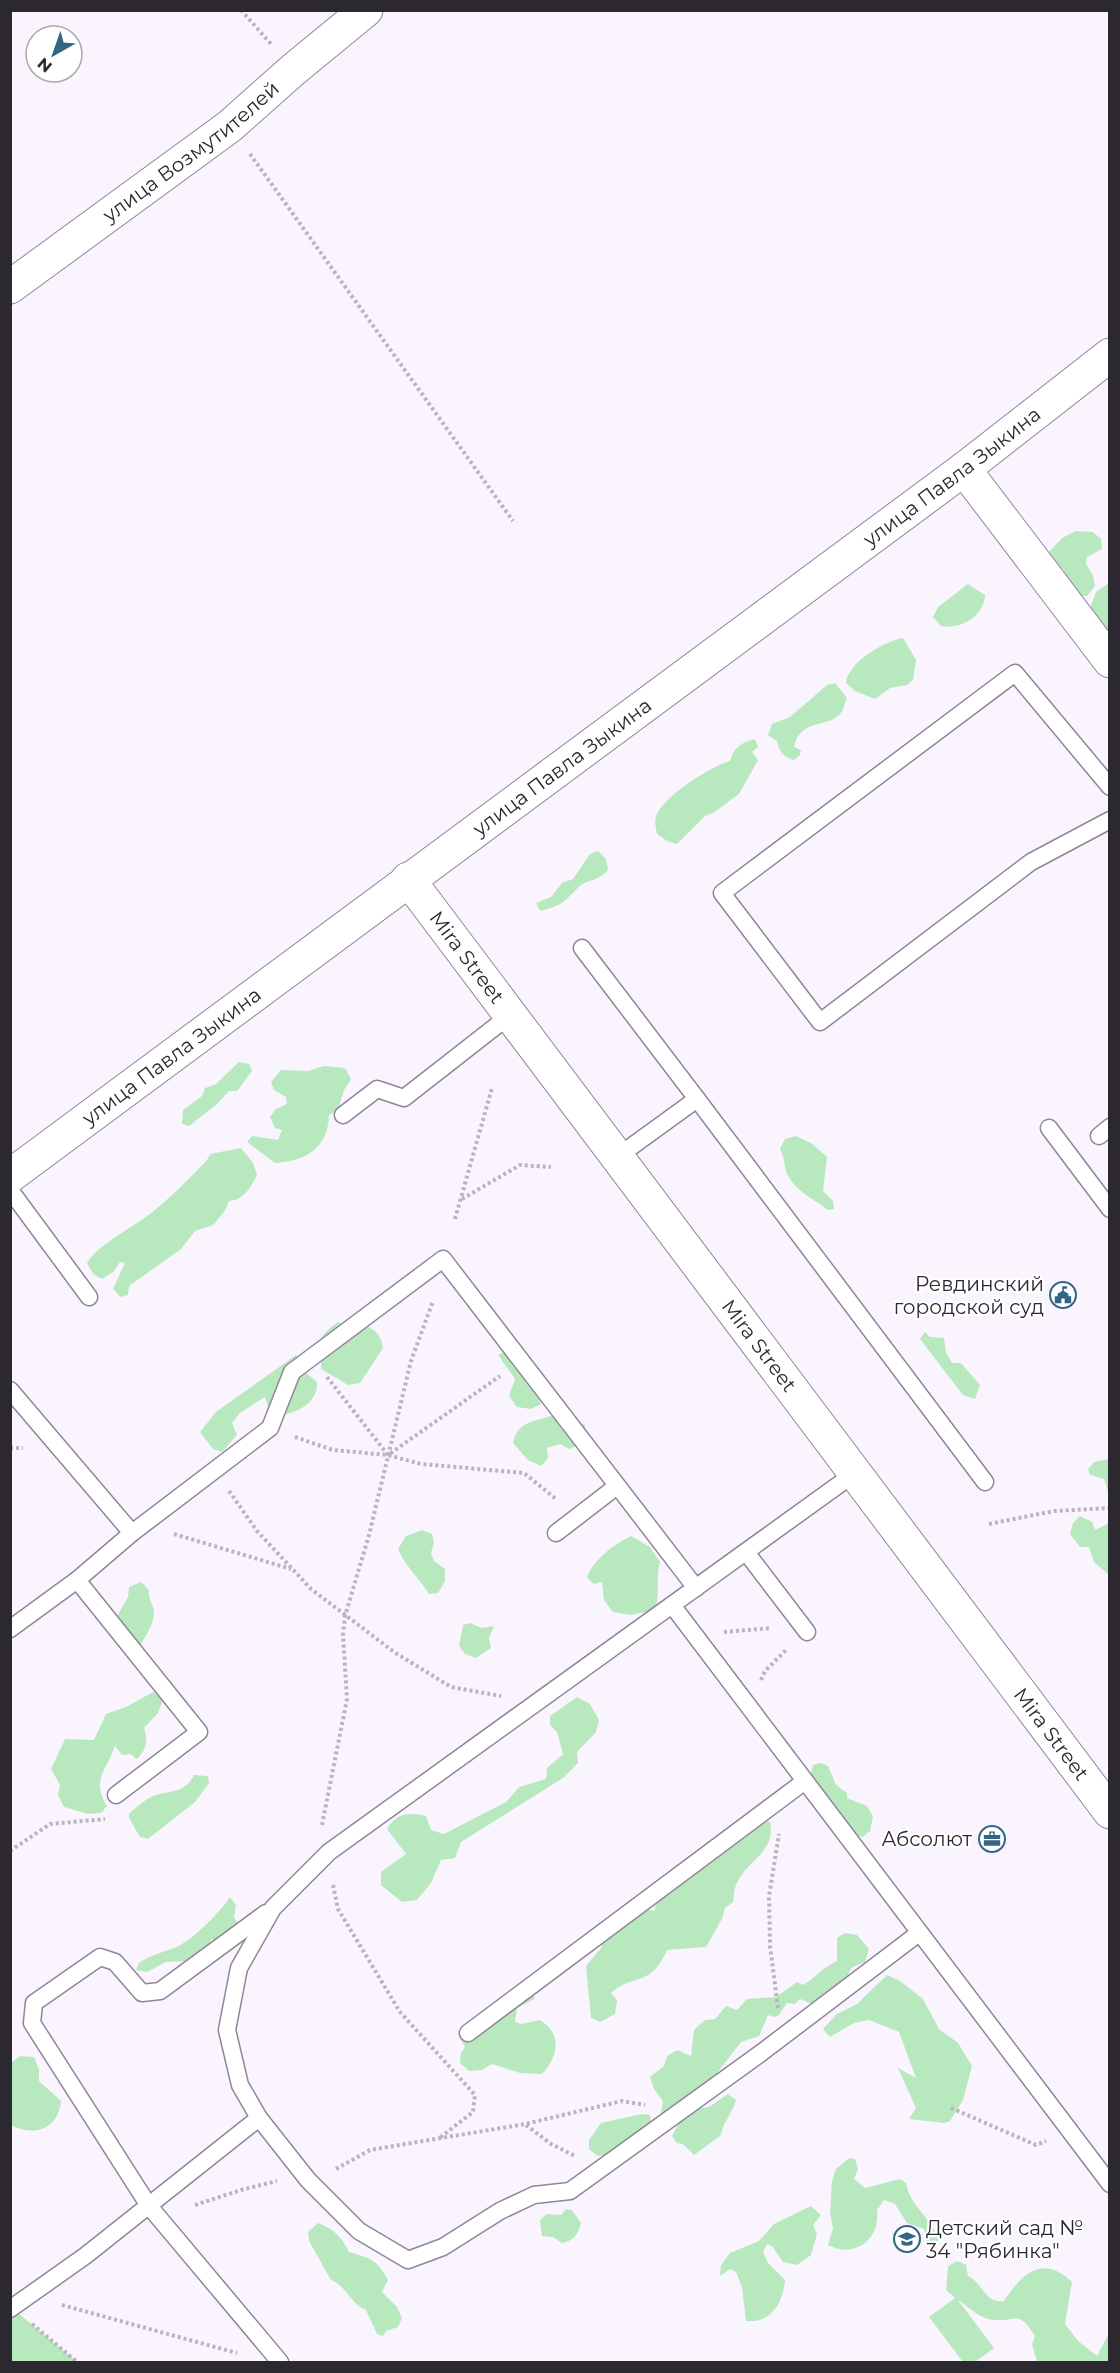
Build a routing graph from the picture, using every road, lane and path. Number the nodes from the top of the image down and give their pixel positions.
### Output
1 (241, 10) edge
2 (366, 10) edge
3 (293, 70) junction
4 (230, 126) junction
5 (10, 287) edge
6 (1110, 355) edge
7 (964, 469) junction
8 (513, 521) dead end
9 (1110, 662) edge
10 (1110, 787) edge
11 (1110, 820) edge
12 (408, 879) junction
13 (582, 948) dead end
14 (509, 1016) junction
15 (492, 1088) dead end
16 (697, 1099) junction
17 (343, 1115) dead end
18 (1049, 1128) dead end
19 (616, 1157) junction
20 (551, 1167) dead end
21 (10, 1176) edge
22 (10, 1190) edge
23 (462, 1199) junction
24 (1110, 1209) edge
25 (455, 1219) dead end
26 (443, 1259) junction
27 (89, 1297) dead end
28 (312, 1357) junction
29 (522, 1362) junction
30 (10, 1390) edge
31 (270, 1428) junction
32 (388, 1455) junction
33 (214, 1470) junction
34 (855, 1473) junction
35 (985, 1482) dead end
36 (617, 1485) junction
37 (1110, 1508) edge
38 (577, 1516) junction
39 (989, 1524) dead end
40 (137, 1530) junction
41 (556, 1533) dead end
42 (746, 1552) junction
43 (292, 1569) junction
44 (77, 1580) junction
45 (696, 1588) junction
46 (672, 1605) junction
47 (345, 1616) junction
48 (804, 1628) junction
49 (10, 1629) edge
50 (695, 1637) junction
51 (537, 1702) junction
52 (749, 1708) junction
53 (804, 1781) junction
54 (116, 1795) dead end
55 (783, 1797) junction
56 (1110, 1812) edge
57 (114, 1819) dead end
58 (10, 1851) edge
59 (329, 1852) junction
60 (273, 1908) junction
61 (920, 1933) junction
62 (468, 2033) dead end
63 (781, 2038) junction
64 (951, 2108) dead end
65 (259, 2118) junction
66 (666, 2122) junction
67 (525, 2124) junction
68 (1069, 2131) junction
69 (438, 2139) junction
70 (609, 2162) junction
71 (308, 2180) junction
72 (1110, 2184) edge
73 (149, 2206) junction
74 (162, 2221) junction
75 (54, 2302) dead end
76 (11, 2308) edge
77 (240, 2354) dead end
78 (77, 2362) edge
79 (280, 2362) edge

1 - 3 path
2 - 3 main road, улица Возмутителей
3 - 4 main road, улица Возмутителей
4 - 5 main road, улица Возмутителей
4 - 8 path
6 - 7 main road, улица Павла Зыкина
7 - 9 main road
7 - 12 main road, улица Павла Зыкина
10 - 11 lane
12 - 14 main road, Mira Street
12 - 21 main road, улица Павла Зыкина
13 - 16 lane
14 - 17 lane
14 - 19 main road, Mira Street
15 - 23 path
16 - 19 lane
16 - 35 lane
18 - 24 lane
19 - 34 main road, Mira Street
20 - 23 path
22 - 27 lane
23 - 25 path
26 - 28 lane
26 - 29 lane
26 - 32 path
28 - 31 lane
28 - 32 path
29 - 32 path
29 - 36 lane
30 - 40 lane
31 - 32 path
31 - 33 lane
32 - 38 path
32 - 47 path
33 - 40 lane
33 - 43 path
34 - 42 lane
34 - 56 main road, Mira Street
36 - 38 lane
36 - 45 lane
37 - 39 path
38 - 41 lane
40 - 43 path
40 - 44 lane
42 - 45 lane
42 - 48 lane
43 - 47 path
44 - 49 lane
44 - 54 lane
45 - 46 lane
46 - 50 lane
46 - 51 lane
47 - 51 path
47 - 59 path
48 - 50 path
48 - 52 path
50 - 52 lane
51 - 59 lane
52 - 53 lane
53 - 55 lane
53 - 61 lane
55 - 62 lane
55 - 63 path
57 - 58 path
59 - 60 lane
59 - 69 path
60 - 65 lane
60 - 73 lane
61 - 63 lane
61 - 68 lane
63 - 66 lane
64 - 68 path
65 - 71 lane
65 - 73 lane
66 - 67 path
66 - 70 lane
67 - 69 path
67 - 70 path
68 - 72 lane
69 - 71 path
70 - 71 lane
71 - 74 path
73 - 74 lane
73 - 76 lane
74 - 79 lane
75 - 77 path
76 - 78 path

